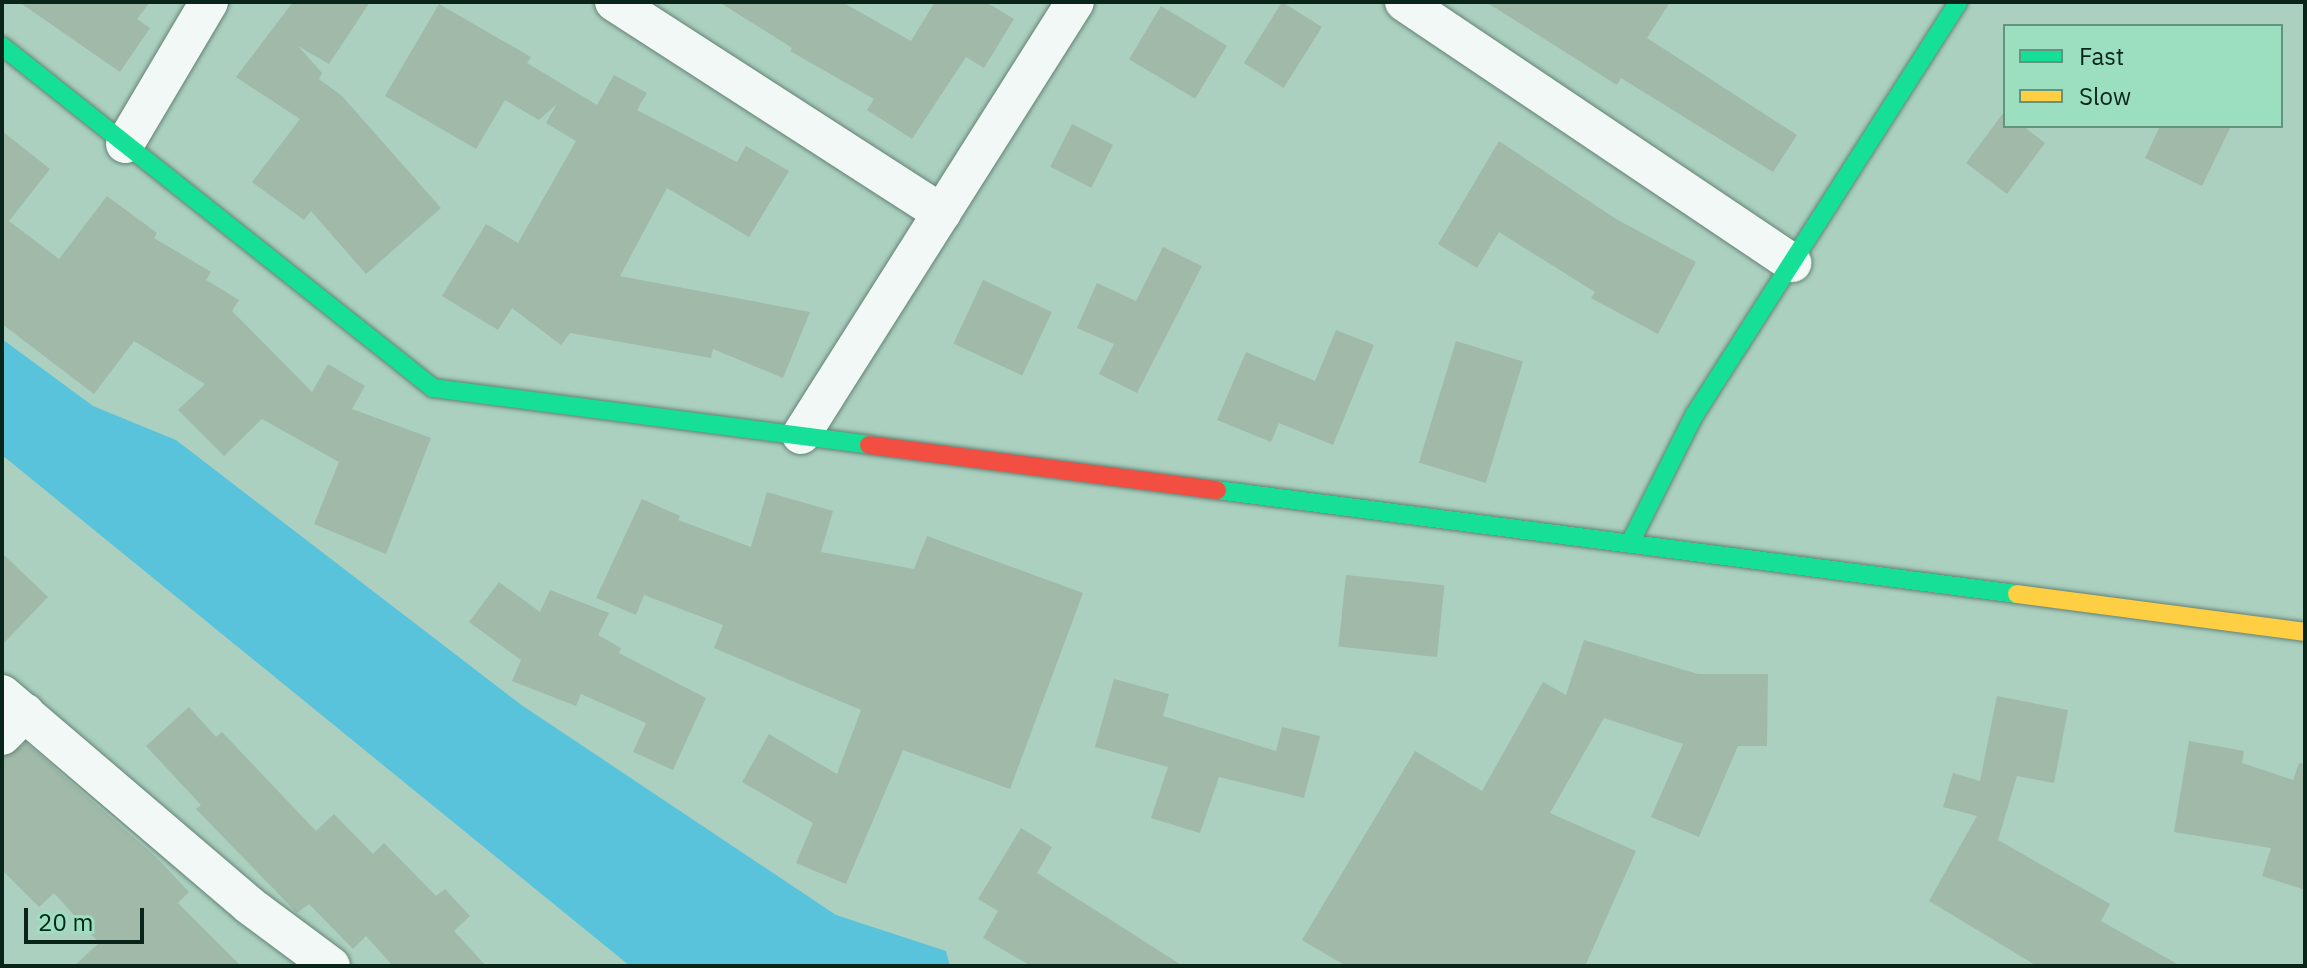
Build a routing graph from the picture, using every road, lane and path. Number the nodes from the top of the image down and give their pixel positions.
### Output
1 (209, 2) edge
2 (614, 2) edge
3 (1075, 2) edge
4 (1404, 2) edge
5 (1958, 2) edge
6 (2, 46) edge
7 (125, 144) junction
8 (942, 213) junction
9 (1792, 263) junction
10 (801, 435) junction
11 (1630, 543) junction
12 (2305, 632) edge
13 (10, 714) edge
14 (331, 966) edge

1 - 7 street
2 - 8 street
3 - 8 street
4 - 9 street
5 - 9 street
6 - 7 street
7 - 10 street
8 - 10 street
9 - 11 street
10 - 11 street
11 - 12 street
13 - 14 street

